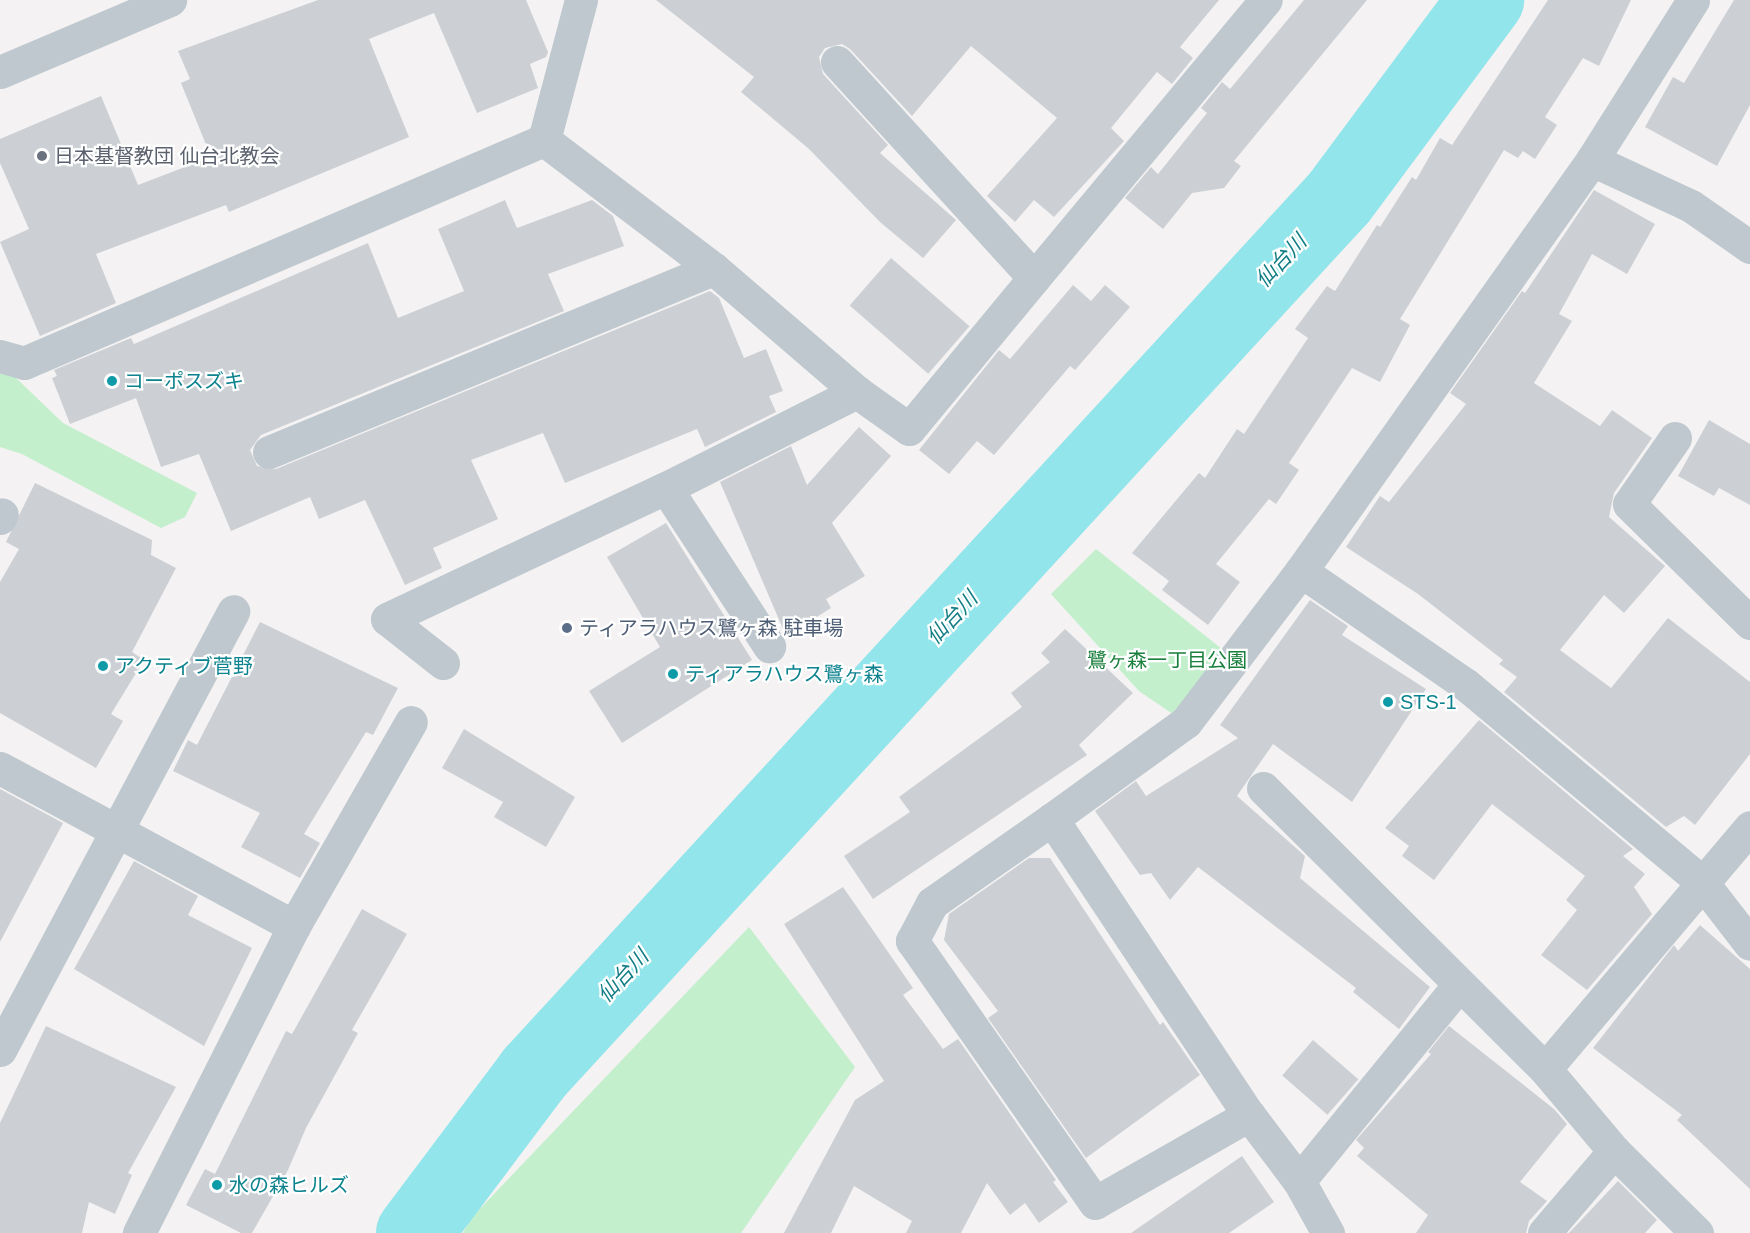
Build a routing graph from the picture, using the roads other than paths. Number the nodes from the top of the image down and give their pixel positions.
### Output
1 (170, 0) edge
2 (581, 0) edge
3 (1266, 0) edge
4 (1693, 0) edge
5 (837, 62) dead end
6 (0, 72) edge
7 (544, 140) junction
8 (1592, 160) junction
9 (1750, 247) edge
10 (714, 269) junction
11 (1035, 278) junction
12 (0, 356) edge
13 (857, 392) junction
14 (1675, 438) dead end
15 (268, 452) dead end
16 (666, 488) junction
17 (1301, 571) junction
18 (232, 611) dead end
19 (1750, 623) edge
20 (769, 646) dead end
21 (443, 663) dead end
22 (411, 722) dead end
23 (0, 768) edge
24 (1263, 788) dead end
25 (1052, 819) junction
26 (1750, 827) edge
27 (115, 829) junction
28 (1702, 882) junction
29 (294, 926) junction
30 (1750, 944) edge
31 (1458, 986) junction
32 (0, 1050) edge
33 (1545, 1069) junction
34 (1249, 1116) junction
35 (1614, 1151) junction
36 (1299, 1182) junction
37 (139, 1233) edge
38 (1328, 1233) edge
39 (1544, 1233) edge
40 (1697, 1233) edge

1 - 6 street
2 - 7 street
3 - 11 street
4 - 8 street
5 - 11 street
7 - 10 street
7 - 12 street
8 - 9 street
8 - 17 street
10 - 13 street
10 - 15 street
11 - 13 street
13 - 16 street
14 - 19 street
16 - 20 street
16 - 21 street
17 - 25 street
17 - 28 street
18 - 27 street
22 - 29 street
23 - 27 street
24 - 31 street
25 - 34 street
25 - 34 street
26 - 28 street
27 - 29 street
27 - 32 street
28 - 30 street
28 - 33 street
29 - 37 street
31 - 33 street
31 - 36 street
33 - 35 street
34 - 36 street
35 - 39 street
35 - 40 street
36 - 38 street

